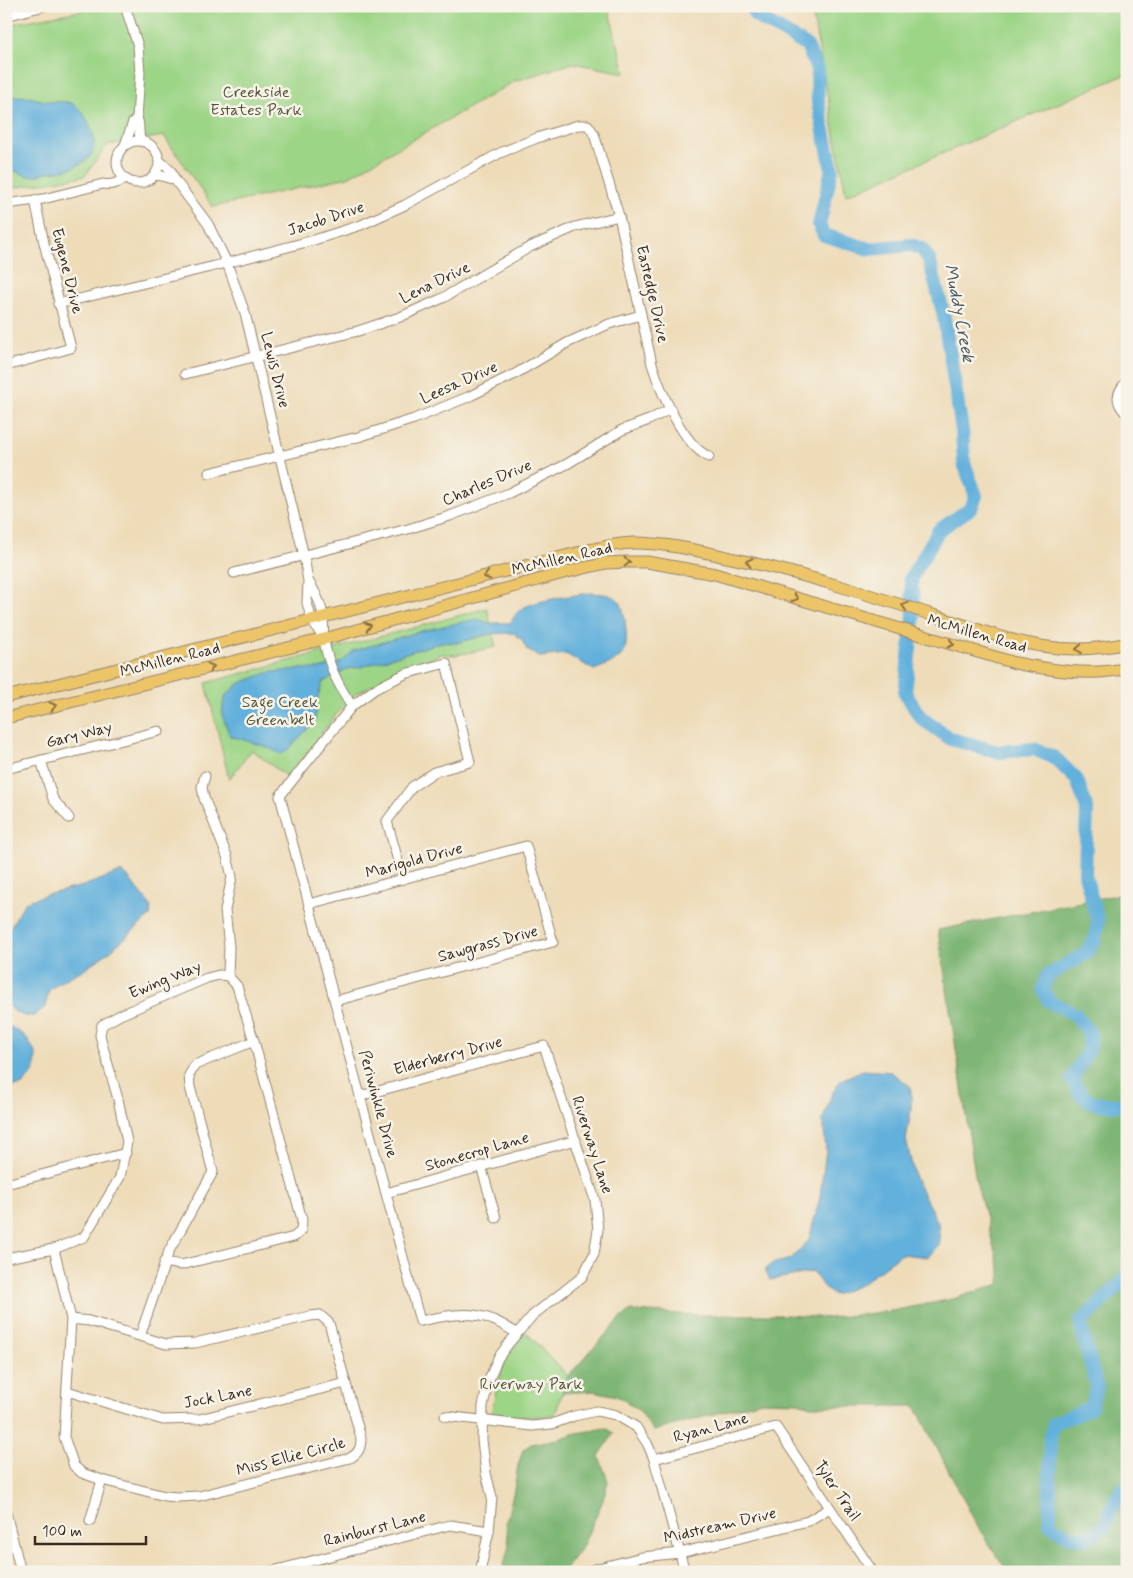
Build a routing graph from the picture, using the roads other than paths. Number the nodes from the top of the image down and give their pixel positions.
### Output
1 (44, 6) edge
2 (125, 6) edge
3 (6, 16) edge
4 (136, 118) junction
5 (588, 125) joint
6 (141, 141) junction
7 (125, 145) junction
8 (159, 160) junction
9 (118, 166) junction
10 (155, 175) junction
11 (125, 179) junction
12 (175, 180) junction
13 (103, 184) junction
14 (35, 200) junction
15 (6, 204) edge
16 (619, 216) junction
17 (227, 263) junction
18 (58, 304) junction
19 (641, 315) junction
20 (256, 357) junction
21 (6, 366) edge
22 (185, 374) dead end
23 (1127, 381) edge
24 (670, 409) junction
25 (1127, 414) edge
26 (280, 456) junction
27 (709, 457) dead end
28 (209, 473) dead end
29 (304, 556) junction
30 (234, 573) dead end
31 (308, 581) junction
32 (324, 618) junction
33 (312, 621) junction
34 (324, 639) junction
35 (1127, 643) edge
36 (1127, 668) edge
37 (6, 698) edge
38 (352, 706) junction
39 (6, 718) edge
40 (159, 731) dead end
41 (41, 760) junction
42 (6, 769) edge
43 (205, 776) dead end
44 (69, 818) dead end
45 (526, 846) joint
46 (403, 879) junction
47 (309, 904) junction
48 (228, 976) junction
49 (335, 1001) junction
50 (254, 1042) junction
51 (544, 1046) joint
52 (360, 1096) junction
53 (576, 1140) junction
54 (126, 1153) junction
55 (481, 1166) junction
56 (6, 1184) edge
57 (386, 1193) junction
58 (496, 1218) dead end
59 (54, 1248) junction
60 (6, 1258) edge
61 (164, 1262) junction
62 (71, 1319) junction
63 (517, 1333) junction
64 (140, 1336) junction
65 (346, 1383) junction
66 (67, 1392) junction
67 (445, 1416) dead end
68 (482, 1420) junction
69 (776, 1427) joint
70 (654, 1459) junction
71 (102, 1480) junction
72 (830, 1508) junction
73 (6, 1513) edge
74 (90, 1521) dead end
75 (489, 1531) junction
76 (11, 1550) edge
77 (680, 1553) junction
78 (21, 1572) edge
79 (269, 1572) edge
80 (480, 1572) edge
81 (584, 1572) edge
82 (685, 1572) edge
83 (873, 1572) edge

1 - 3 street
2 - 4 street
4 - 6 street
4 - 7 street
5 - 16 street, Eastedge Drive
5 - 17 street, Jacob Drive
6 - 7 street
6 - 8 street
7 - 9 street
8 - 10 street
8 - 12 street, Lewis Drive
9 - 11 street
9 - 13 street
10 - 11 street
10 - 12 street
11 - 13 street
12 - 17 street, Lewis Drive
13 - 14 street
14 - 15 street
14 - 18 street, Eugene Drive
16 - 19 street, Eastedge Drive
16 - 20 street, Lena Drive
17 - 18 street, Jacob Drive
17 - 20 street, Lewis Drive
18 - 21 street, Eugene Drive
19 - 24 street, Eastedge Drive
19 - 26 street, Leesa Drive
20 - 22 street, Lena Drive
20 - 26 street, Lewis Drive
23 - 25 street
24 - 27 street, Eastedge Drive
24 - 29 street, Charles Drive
26 - 28 street, Leesa Drive
26 - 29 street, Lewis Drive
29 - 30 street, Charles Drive
29 - 31 street, Lewis Drive
31 - 32 street, Lewis Drive
31 - 33 street, Lewis Drive
32 - 33 main road, McMillen Road
32 - 34 street, Lewis Drive
35 -> 32 main road, McMillen Road
33 - 34 street, Lewis Drive
33 - 37 main road, McMillen Road
34 -> 36 main road, McMillen Road
34 - 38 street, Lewis Drive
39 -> 34 main road, McMillen Road
38 - 46 street
38 - 47 street, Periwinkle Drive
40 - 41 street, Gary Way
41 - 42 street, Gary Way
41 - 44 street
43 - 48 street
45 - 46 street, Marigold Drive
45 - 49 street, Sawgrass Drive
46 - 47 street, Marigold Drive
47 - 49 street, Periwinkle Drive
48 - 50 street, Ewing Way
48 - 54 street, Ewing Way
49 - 52 street, Periwinkle Drive
50 - 61 street
50 - 61 street, Ewing Way
51 - 52 street, Elderberry Drive
51 - 53 street, Riverway Lane
52 - 57 street, Periwinkle Drive
53 - 55 street, Stonecrop Lane
53 - 63 street, Riverway Lane
54 - 56 street
54 - 59 street, Ewing Way
55 - 57 street, Stonecrop Lane
55 - 58 street
57 - 63 street, Periwinkle Drive
59 - 60 street, Ewing Way
59 - 62 street, Miss Ellie Circle
61 - 64 street
62 - 64 street, Miss Ellie Circle
62 - 66 street, Miss Ellie Circle
63 - 68 street, Riverway Lane
64 - 65 street, Miss Ellie Circle
65 - 66 street, Jock Lane
65 - 71 street, Miss Ellie Circle
66 - 71 street, Miss Ellie Circle
67 - 68 street
68 - 70 street
68 - 75 street, Riverway Lane
69 - 70 street, Ryan Lane
69 - 72 street, Tyler Trail
70 - 77 street
71 - 74 street
72 - 77 street, Midstream Drive
72 - 83 street, Tyler Trail
73 - 76 street
75 - 79 street, Rainburst Lane
75 - 80 street, Riverway Lane
76 - 78 street
77 - 81 street, Midstream Drive
77 - 82 street

